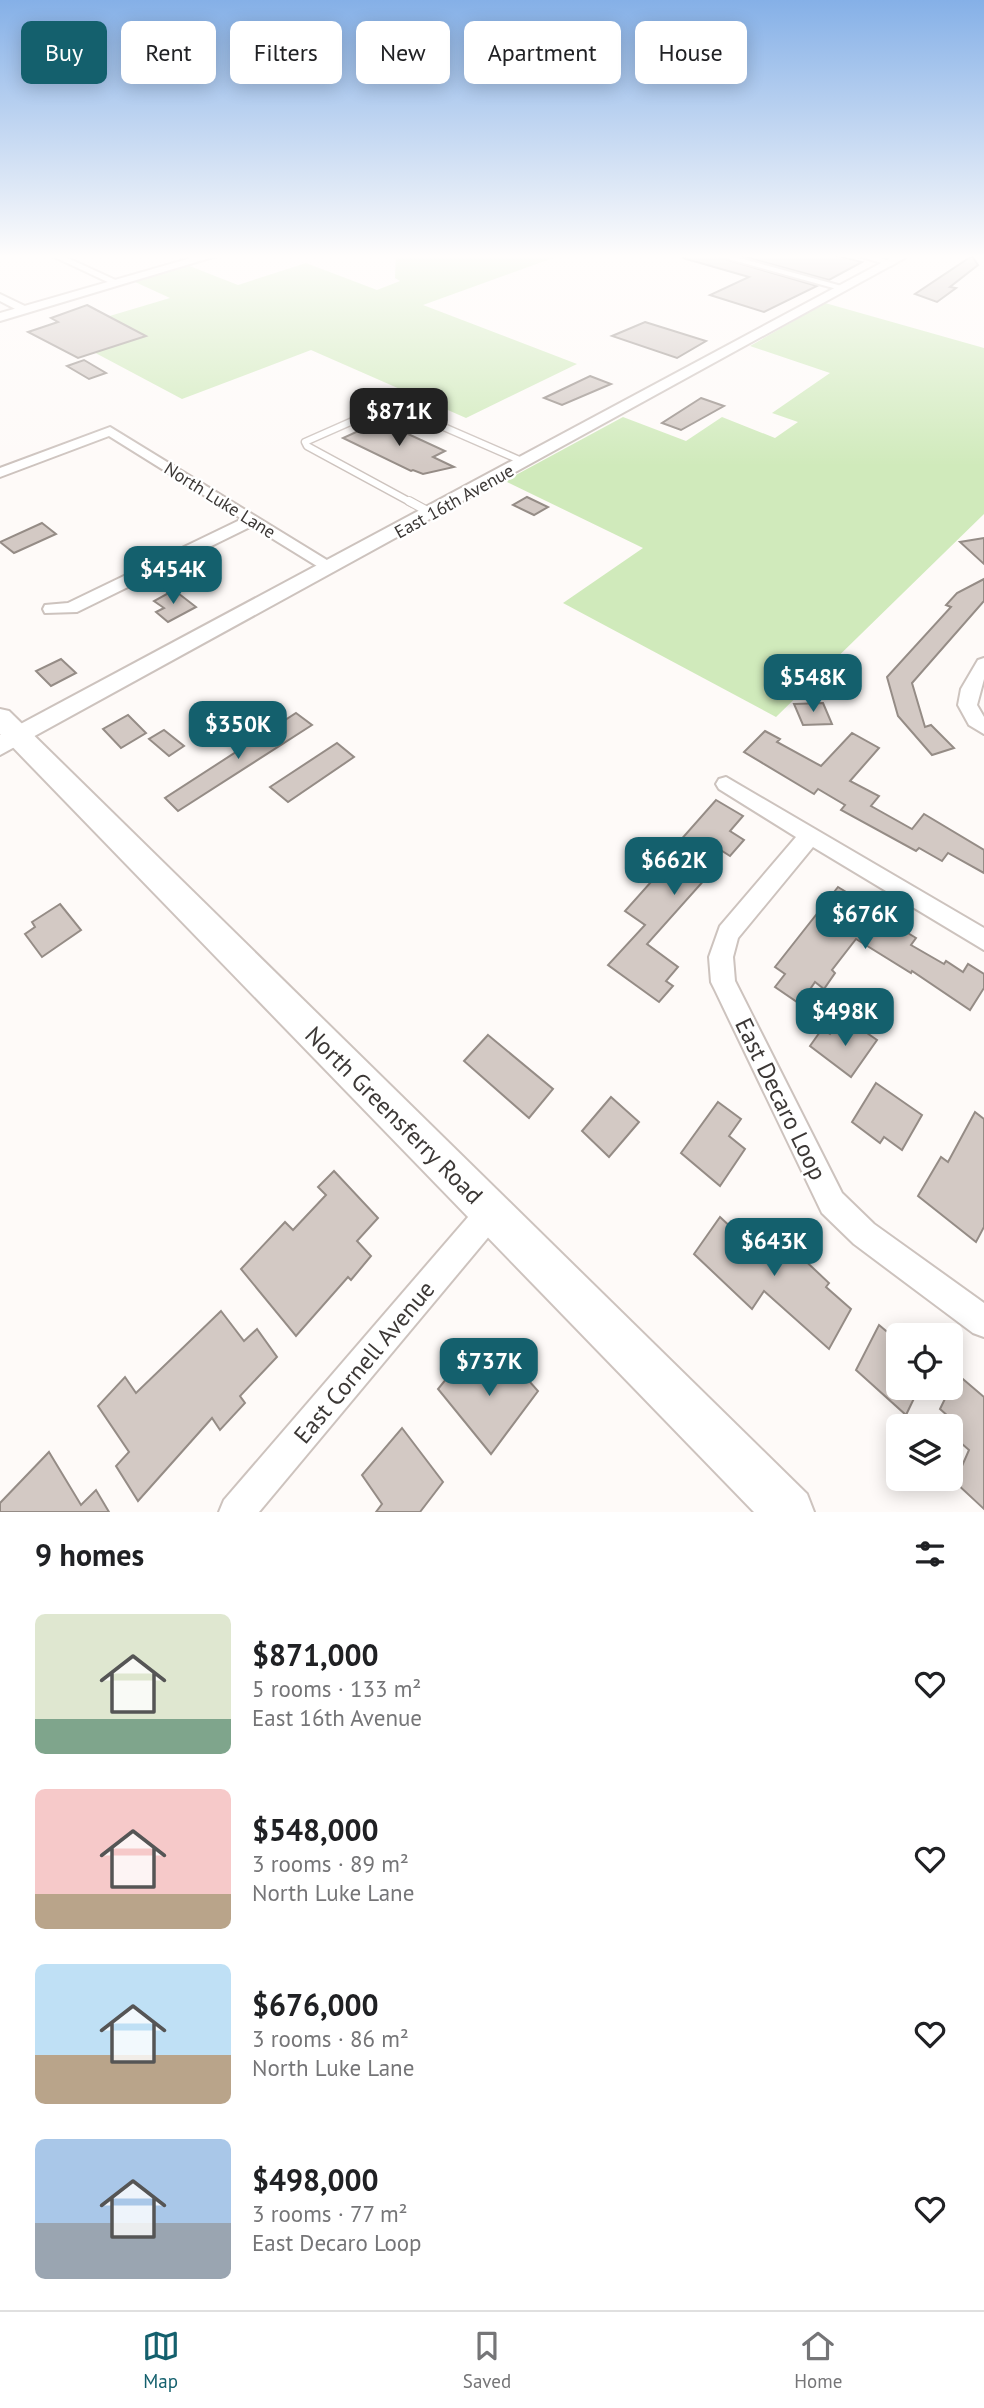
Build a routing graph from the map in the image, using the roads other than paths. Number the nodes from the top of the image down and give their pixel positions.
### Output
1 (777, 325) edge
2 (524, 463) junction
3 (0, 473) edge
4 (432, 513) junction
5 (253, 520) junction
6 (330, 568) junction
7 (51, 609) dead end
8 (984, 664) edge
9 (984, 727) edge
10 (6, 734) edge
11 (726, 784) dead end
12 (810, 835) junction
13 (984, 940) edge
14 (491, 1212) junction
15 (984, 1322) edge
16 (236, 1512) edge
17 (789, 1512) edge

1 - 2 street, East 16th Avenue
2 - 4 street, East 16th Avenue
2 - 4 lane
3 - 5 street, North Luke Lane
4 - 6 street, East 16th Avenue
5 - 6 street, North Luke Lane
5 - 7 street
6 - 10 street, East 16th Avenue
8 - 9 street
10 - 14 main road, North Greensferry Road
11 - 12 street
12 - 13 street
12 - 15 street, East Decaro Loop
14 - 16 street, East Cornell Avenue
14 - 17 main road, North Greensferry Road

